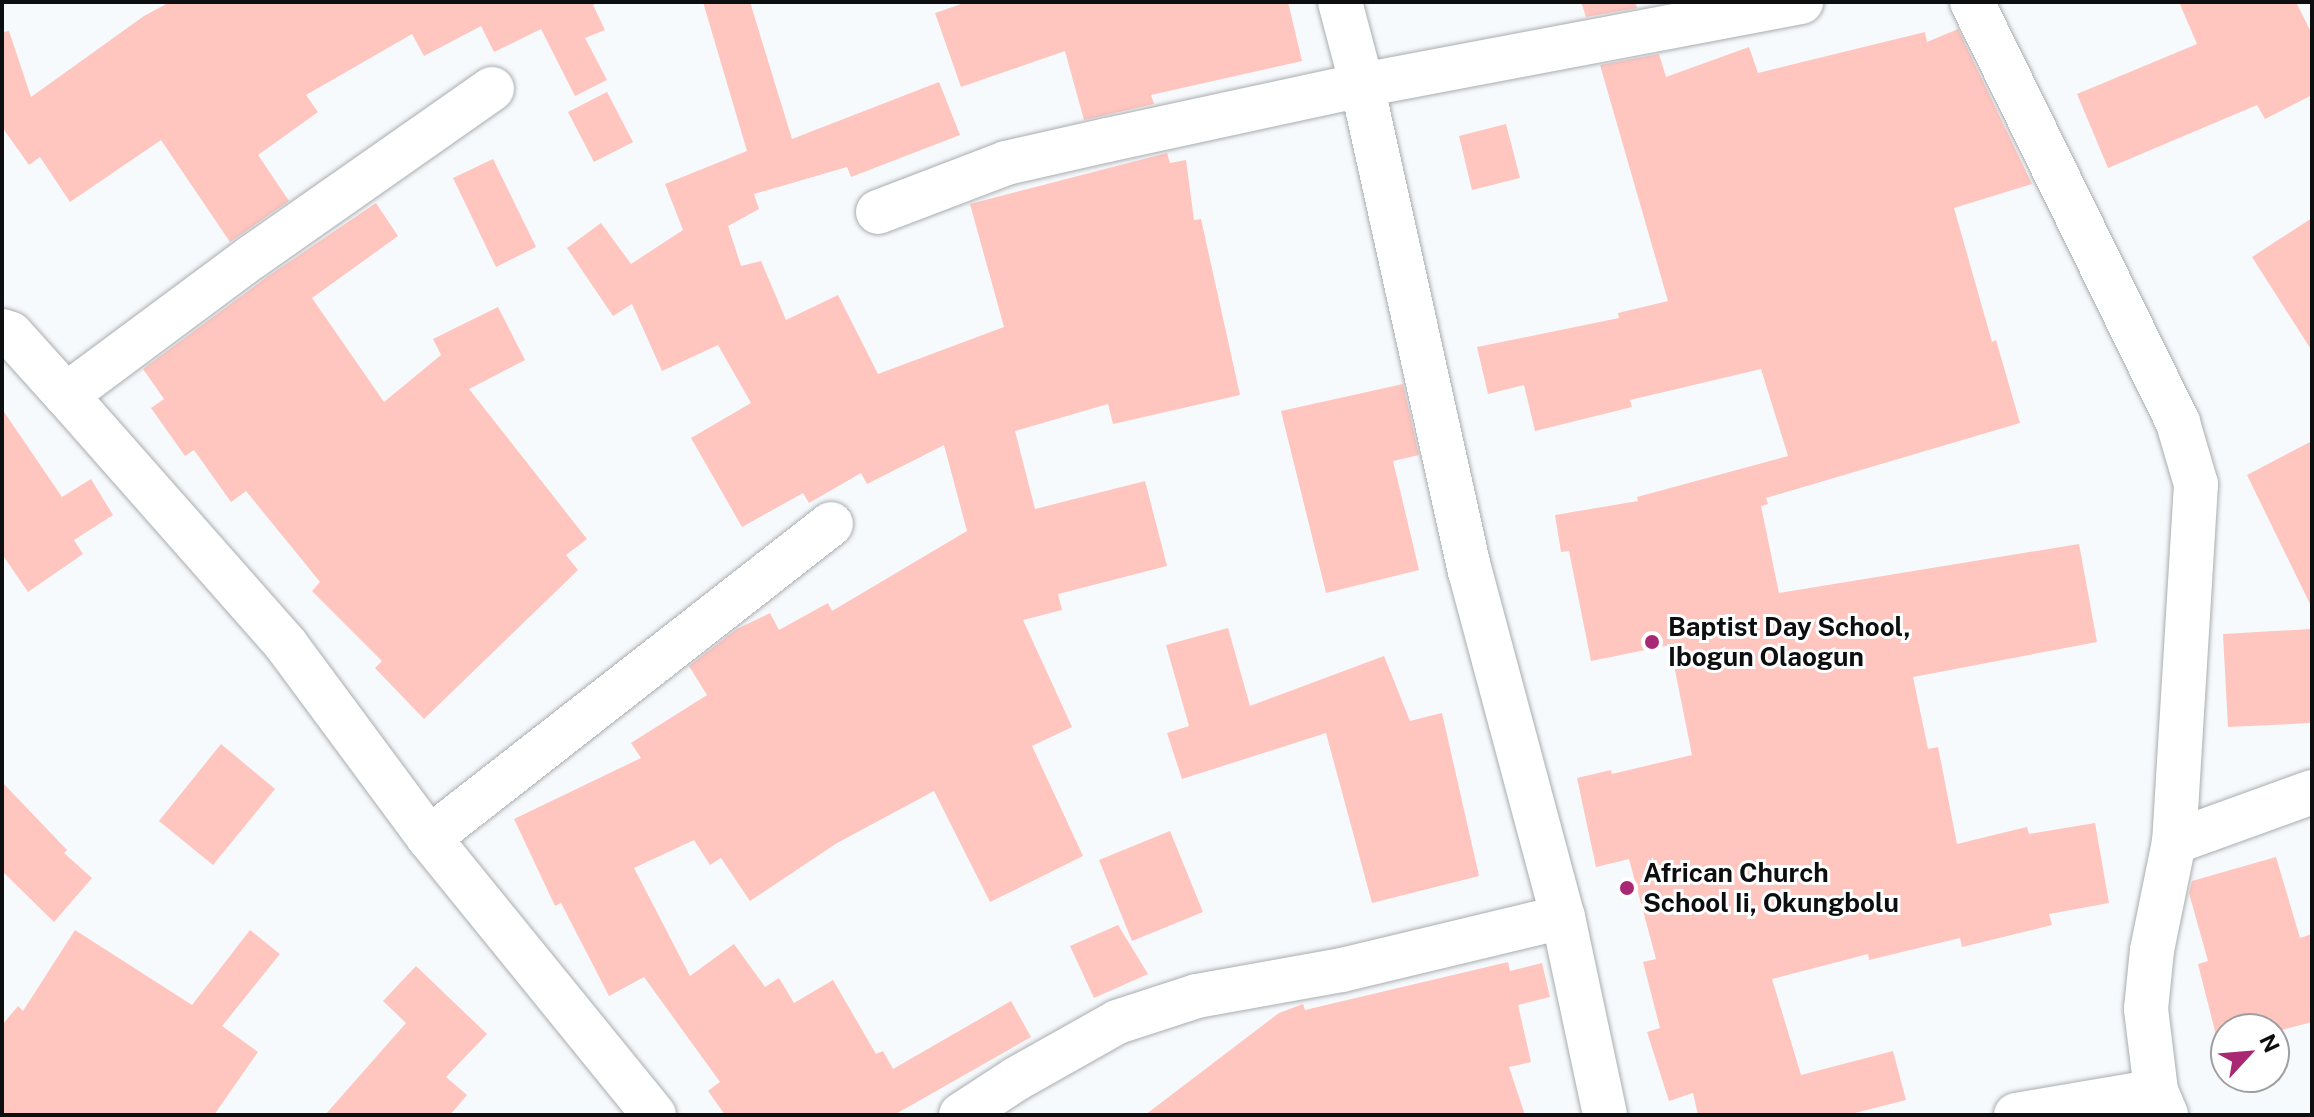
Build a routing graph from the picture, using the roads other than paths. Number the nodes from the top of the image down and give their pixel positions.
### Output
1 (1340, 2) edge
2 (1801, 2) edge
3 (1972, 2) edge
4 (1362, 85) junction
5 (492, 89) dead end
6 (878, 212) dead end
7 (2, 331) edge
8 (66, 395) junction
9 (831, 524) dead end
10 (2312, 792) edge
11 (429, 838) junction
12 (2174, 842) junction
13 (1563, 917) junction
14 (2161, 1103) edge
15 (654, 1115) edge
16 (961, 1115) edge
17 (1605, 1115) edge
18 (2016, 1115) edge

1 - 4 street
2 - 4 street
3 - 12 street
4 - 6 street
4 - 13 street
5 - 8 street
7 - 8 street
8 - 11 street
9 - 11 street
10 - 12 street
11 - 15 street
12 - 14 street
13 - 16 street
13 - 17 street
14 - 18 street

